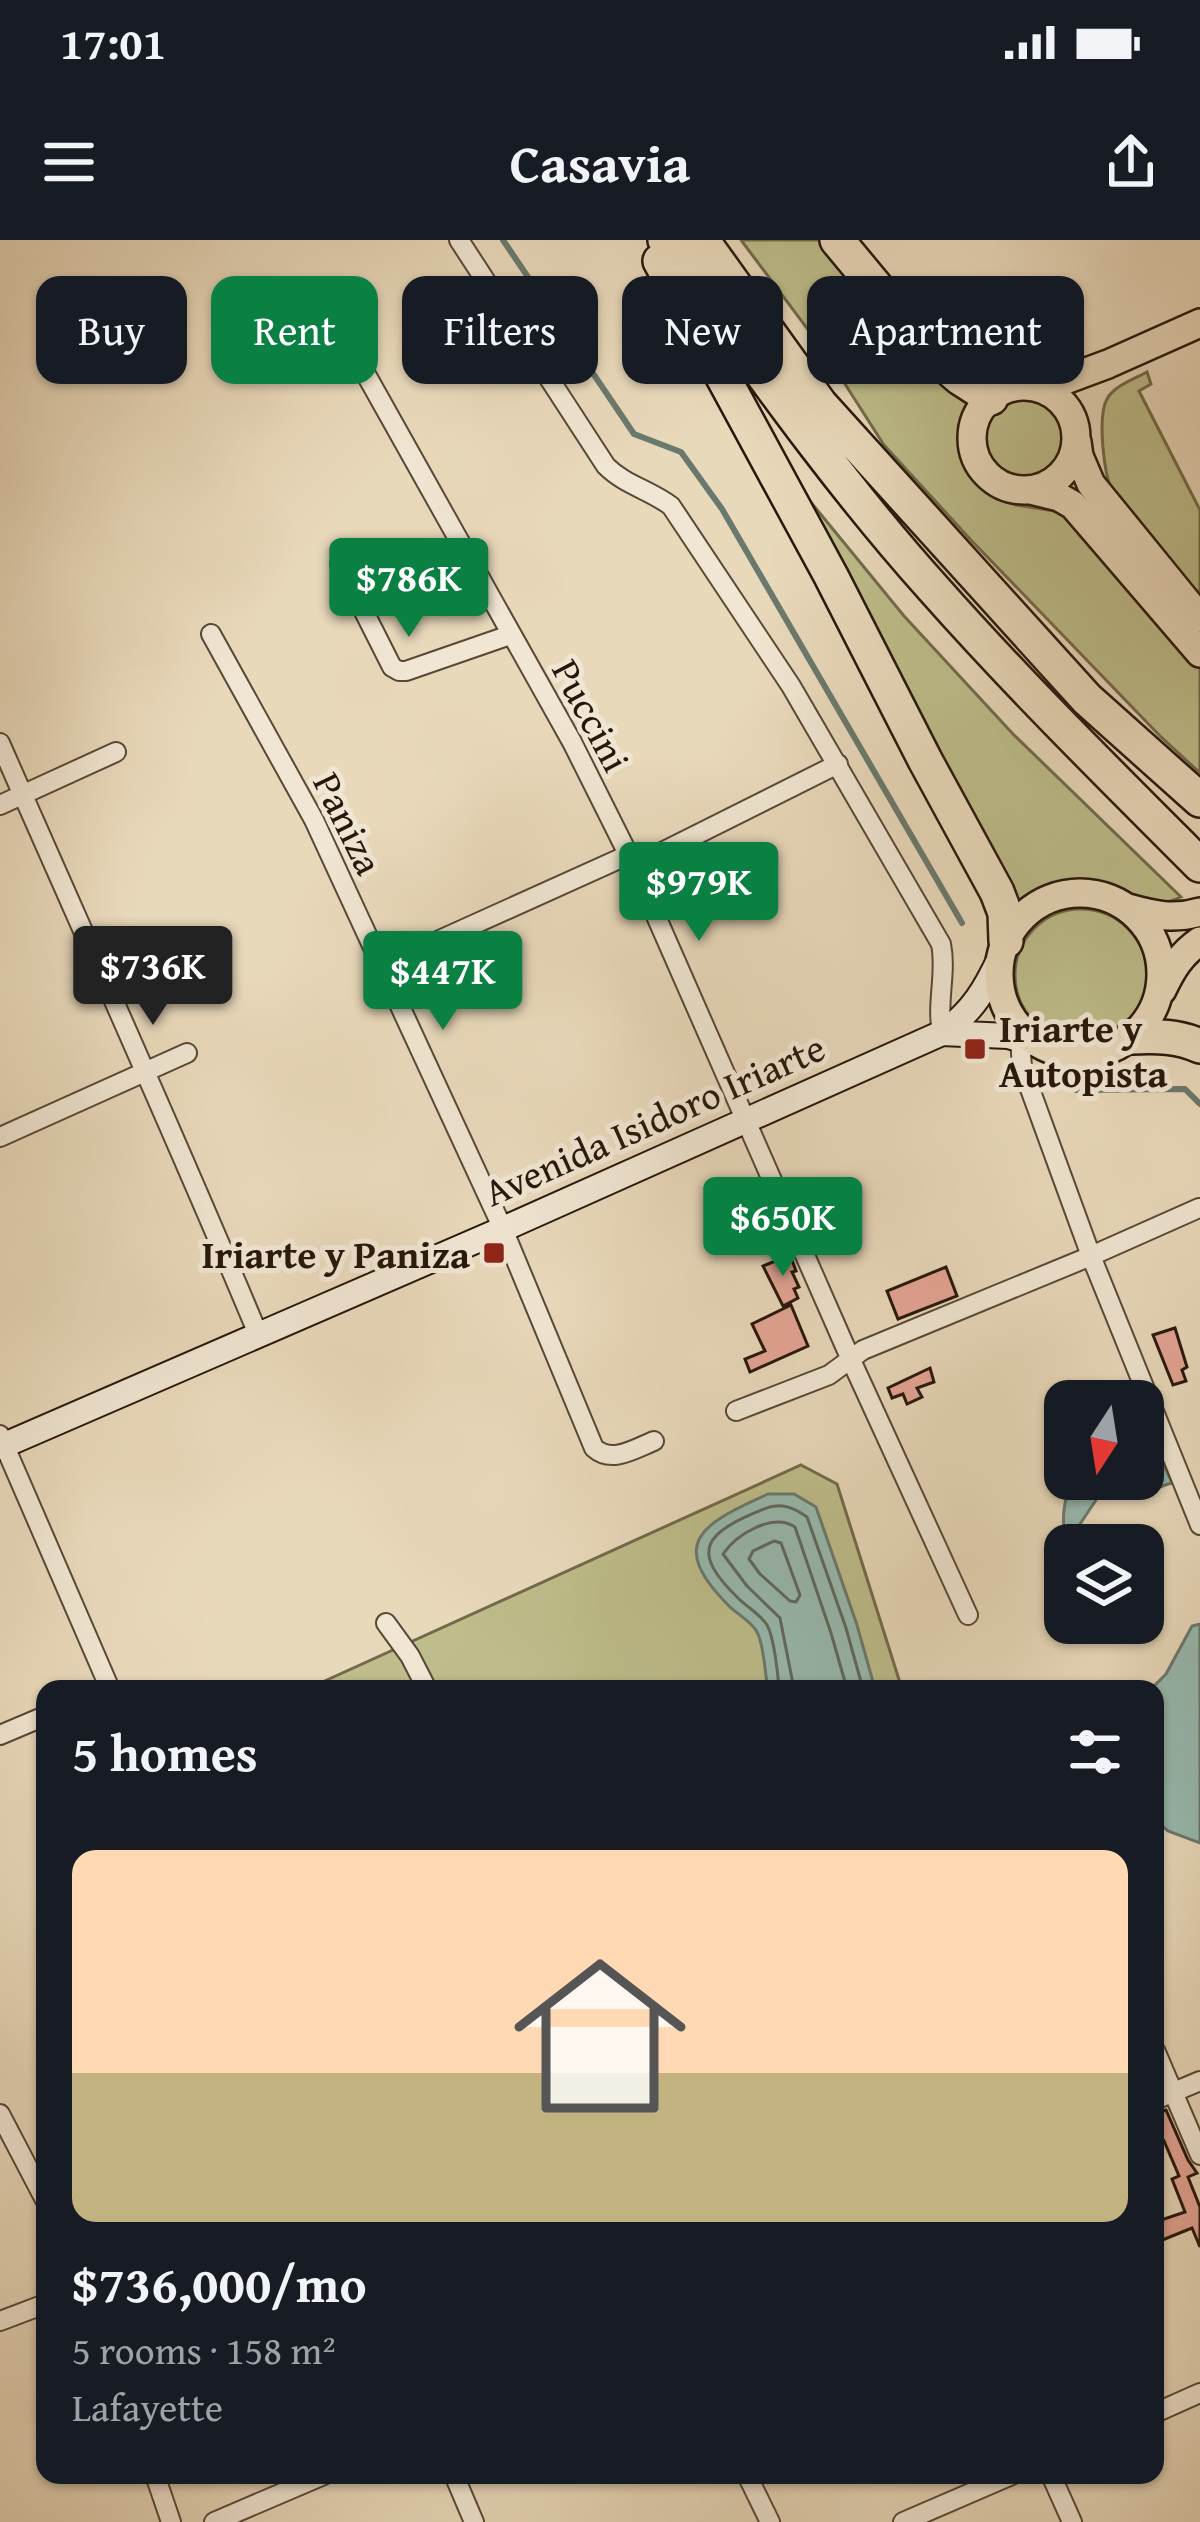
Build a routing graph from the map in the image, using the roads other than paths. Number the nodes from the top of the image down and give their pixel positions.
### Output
1 (459, 240) edge
2 (650, 240) edge
3 (665, 240) edge
4 (702, 240) edge
5 (837, 240) edge
6 (1200, 323) edge
7 (372, 384) edge
8 (1042, 389) junction
9 (991, 398) junction
10 (1076, 434) junction
11 (1030, 490) junction
12 (340, 564) dead end
13 (1200, 618) edge
14 (212, 634) dead end
15 (510, 635) junction
16 (1200, 653) edge
17 (0, 742) edge
18 (116, 752) dead end
19 (838, 764) junction
20 (23, 794) junction
21 (1200, 800) edge
22 (0, 805) edge
23 (631, 861) junction
24 (1200, 865) edge
25 (1125, 907) junction
26 (1200, 912) edge
27 (1200, 941) edge
28 (1003, 949) junction
29 (382, 966) junction
30 (1158, 999) junction
31 (942, 1033) junction
32 (1132, 1037) junction
33 (1030, 1042) junction
34 (1200, 1046) edge
35 (187, 1053) dead end
36 (143, 1073) junction
37 (746, 1122) junction
38 (0, 1137) edge
39 (1199, 1208) edge
40 (503, 1228) junction
41 (1091, 1256) junction
42 (258, 1334) junction
43 (851, 1360) junction
44 (736, 1411) dead end
45 (654, 1441) dead end
46 (1, 1442) edge
47 (1200, 1526) edge
48 (968, 1615) dead end
49 (386, 1623) dead end
50 (106, 1680) edge
51 (422, 1680) edge
52 (36, 1720) edge
53 (0, 1735) edge
54 (1200, 2081) edge
55 (1164, 2096) edge
56 (0, 2114) edge
57 (1200, 2155) edge
58 (36, 2183) edge
59 (36, 2307) edge
60 (0, 2321) edge
61 (1200, 2393) edge
62 (1164, 2409) edge
63 (158, 2484) edge
64 (303, 2484) edge
65 (458, 2484) edge
66 (751, 2484) edge
67 (991, 2484) edge
68 (1056, 2484) edge
69 (171, 2522) edge
70 (214, 2522) edge
71 (474, 2522) edge
72 (770, 2522) edge
73 (903, 2522) edge
74 (1072, 2522) edge

1 - 19 street
2 - 28 highway
3 - 24 highway
4 - 21 highway
5 - 9 highway
6 - 8 main road
7 - 15 street, Puccini
8 - 9 main road
8 - 10 main road
9 - 11 main road
10 - 11 main road
10 - 13 main road
11 - 16 main road
12 - 15 street
14 - 29 street, Paniza
15 - 23 street, Puccini
17 - 20 street
18 - 20 street
19 - 23 street
19 - 31 street
20 - 22 street
20 - 36 street
23 - 29 street
23 - 37 street, Puccini
25 - 26 main road
25 - 28 main road
25 - 30 main road
27 - 30 main road
28 - 31 street, Avenida Isidoro Iriarte
28 - 33 main road
29 - 40 street, Paniza
30 - 32 main road
31 - 33 street, Avenida Isidoro Iriarte
31 - 37 street, Avenida Isidoro Iriarte
32 - 33 main road
32 - 34 highway
33 - 41 street
35 - 36 street
36 - 38 street
36 - 42 street
37 - 40 street, Avenida Isidoro Iriarte
37 - 43 street, Puccini
39 - 41 street
40 - 42 street, Avenida Isidoro Iriarte
40 - 45 street, Paniza
41 - 43 street
41 - 47 street
42 - 46 street, Avenida Isidoro Iriarte
43 - 44 street
43 - 48 street, Puccini
46 - 50 street
49 - 51 street
52 - 53 street
54 - 55 street
55 - 57 street
56 - 58 street
59 - 60 street
61 - 62 street
63 - 69 street
64 - 70 street
65 - 71 street
66 - 72 street
67 - 73 street
68 - 74 street

